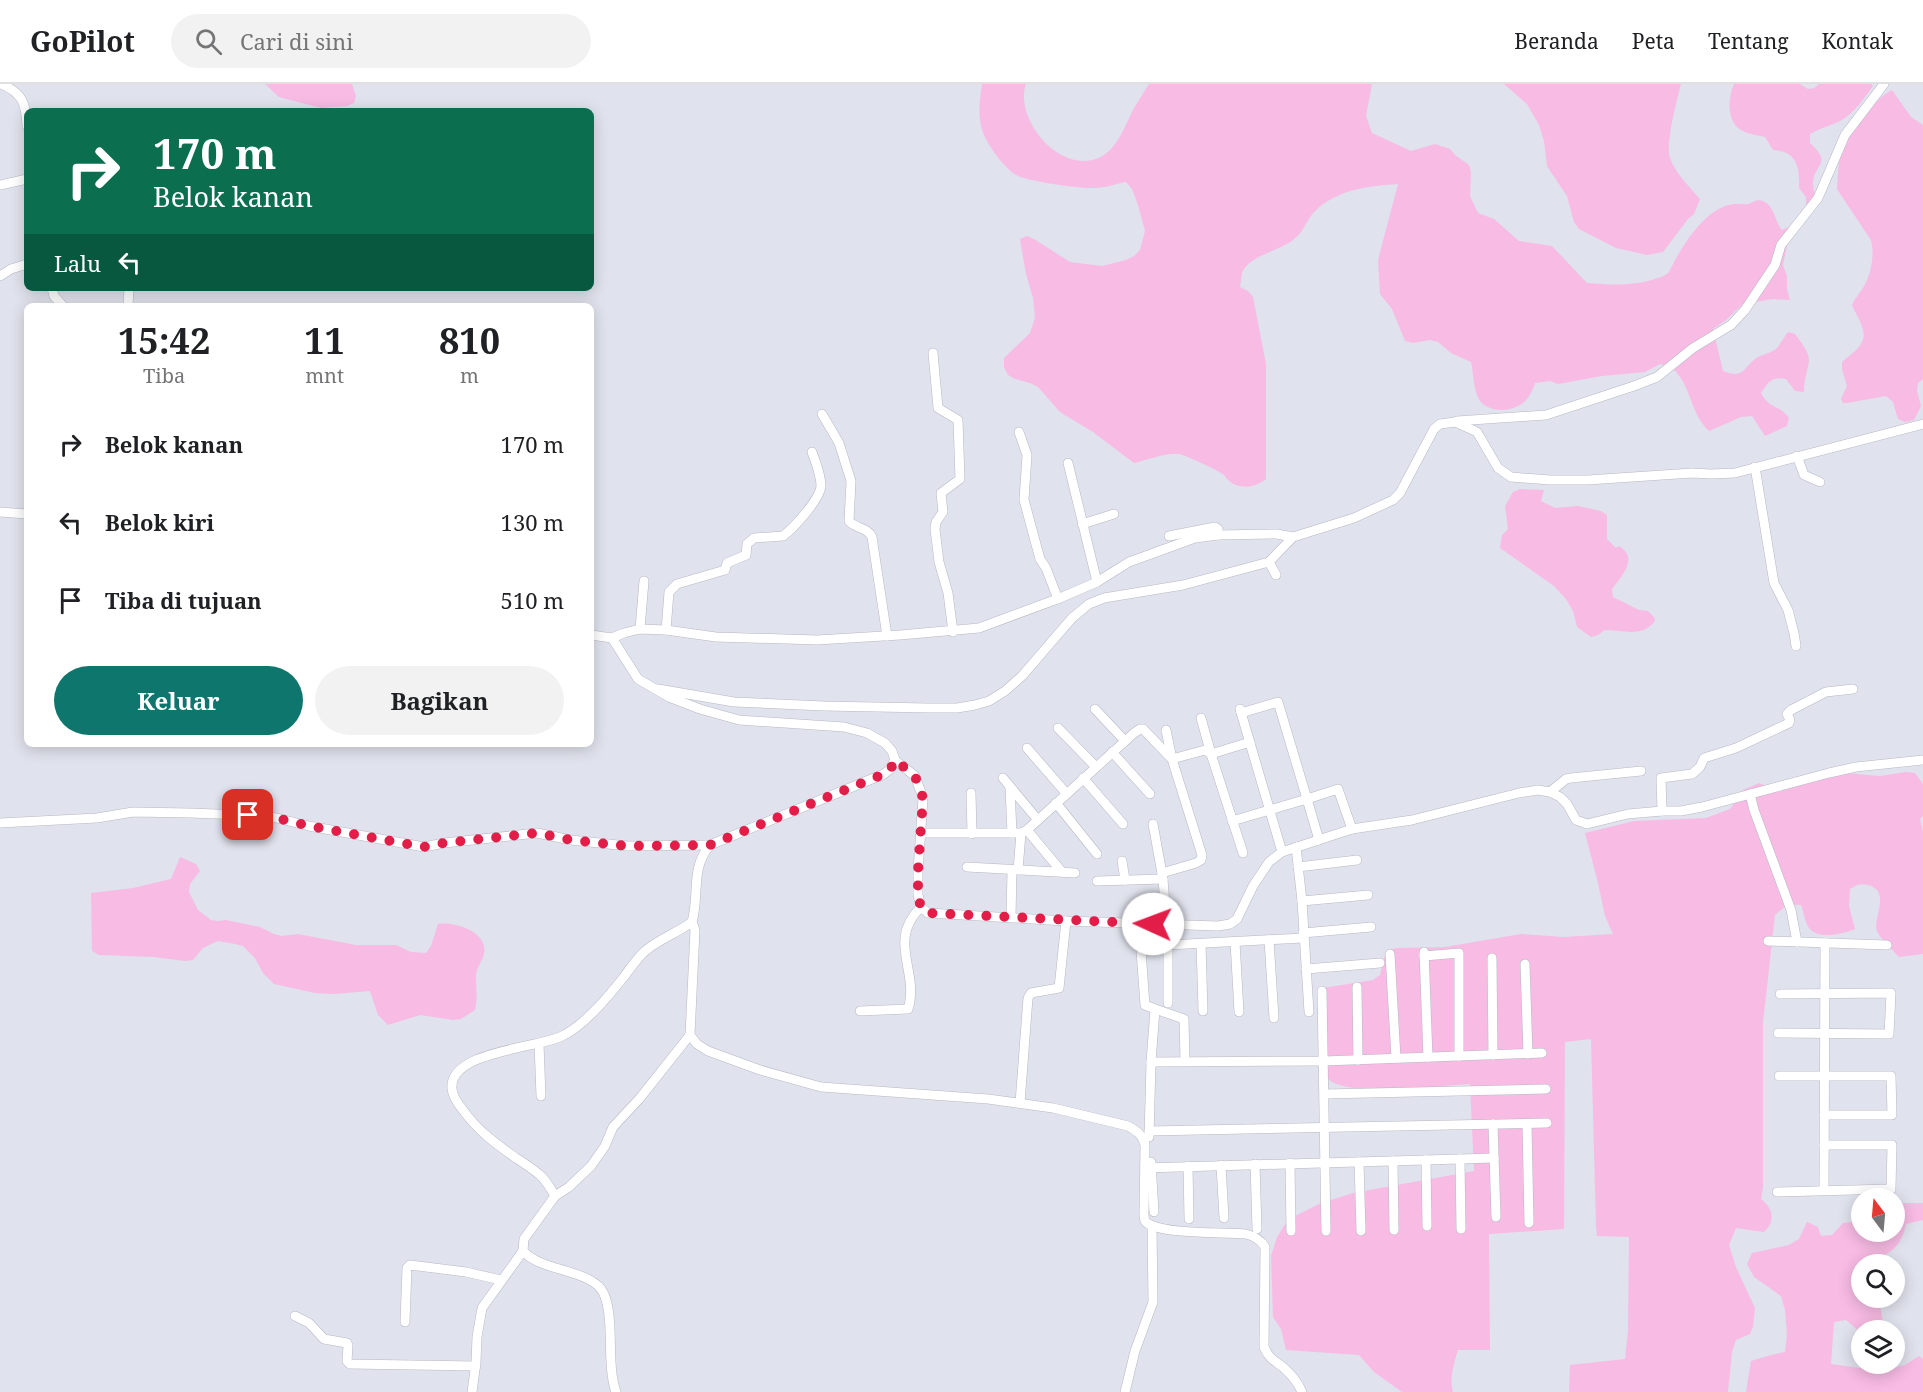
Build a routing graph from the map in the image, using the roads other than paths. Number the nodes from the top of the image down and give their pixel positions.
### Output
1 (1, 84) edge
2 (1884, 84) edge
3 (24, 108) edge
4 (24, 180) edge
5 (0, 185) edge
6 (24, 265) edge
7 (0, 276) edge
8 (933, 353) dead end
9 (822, 414) dead end
10 (1455, 422) junction
11 (1923, 424) edge
12 (1018, 432) dead end
13 (812, 452) dead end
14 (1797, 456) junction
15 (1068, 462) dead end
16 (1755, 468) junction
17 (1820, 482) dead end
18 (0, 512) edge
19 (24, 514) edge
20 (1114, 514) dead end
21 (1082, 524) junction
22 (1194, 534) junction
23 (1169, 536) dead end
24 (1293, 537) junction
25 (1269, 562) junction
26 (1276, 575) dead end
27 (644, 581) dead end
28 (1096, 582) junction
29 (1058, 599) junction
30 (640, 629) junction
31 (666, 630) junction
32 (953, 632) junction
33 (594, 635) edge
34 (887, 636) junction
35 (612, 638) junction
36 (1796, 646) dead end
37 (658, 689) junction
38 (1853, 689) dead end
39 (1095, 709) dead end
40 (1201, 718) dead end
41 (1058, 728) dead end
42 (1166, 730) dead end
43 (1125, 741) junction
44 (1250, 742) junction
45 (1027, 748) dead end
46 (1112, 752) junction
47 (1211, 753) junction
48 (1172, 759) junction
49 (895, 760) junction
50 (1923, 760) edge
51 (1095, 766) junction
52 (1641, 771) dead end
53 (1003, 778) dead end
54 (1083, 778) junction
55 (1011, 788) junction
56 (1550, 792) junction
57 (971, 793) dead end
58 (1066, 793) junction
59 (1150, 794) dead end
60 (1750, 794) junction
61 (1306, 799) junction
62 (1056, 803) junction
63 (1271, 810) junction
64 (1662, 811) junction
65 (1038, 819) junction
66 (1232, 821) junction
67 (0, 823) edge
68 (1123, 824) dead end
69 (1153, 824) dead end
70 (1352, 829) junction
71 (1020, 832) junction
72 (920, 833) junction
73 (972, 834) junction
74 (1319, 840) junction
75 (710, 845) junction
76 (1296, 847) junction
77 (1282, 852) junction
78 (1242, 853) dead end
79 (1097, 854) dead end
80 (1357, 860) dead end
81 (1122, 861) dead end
82 (967, 867) dead end
83 (1298, 867) junction
84 (1015, 870) junction
85 (1062, 872) junction
86 (1075, 873) dead end
87 (1163, 876) junction
88 (1097, 880) dead end
89 (1125, 880) junction
90 (1368, 895) dead end
91 (1302, 901) junction
92 (921, 908) junction
93 (1011, 917) junction
94 (1066, 921) junction
95 (693, 922) junction
96 (1139, 924) junction
97 (1166, 925) junction
98 (1371, 927) dead end
99 (1303, 935) junction
100 (1269, 940) junction
101 (1768, 941) dead end
102 (1235, 942) junction
103 (1797, 942) junction
104 (1826, 943) junction
105 (1201, 944) junction
106 (1168, 945) junction
107 (1887, 945) dead end
108 (1390, 954) dead end
109 (1492, 958) dead end
110 (1380, 963) dead end
111 (1526, 964) dead end
112 (1306, 969) junction
113 (1357, 987) dead end
114 (1322, 991) dead end
115 (1780, 994) dead end
116 (1825, 994) junction
117 (1168, 1003) dead end
118 (1155, 1009) junction
119 (860, 1011) dead end
120 (1203, 1011) dead end
121 (1239, 1012) dead end
122 (1309, 1012) dead end
123 (1274, 1018) dead end
124 (1778, 1033) dead end
125 (1825, 1033) junction
126 (690, 1035) junction
127 (539, 1044) junction
128 (1542, 1053) dead end
129 (1528, 1054) junction
130 (1493, 1055) junction
131 (1460, 1056) junction
132 (1428, 1057) junction
133 (1395, 1058) junction
134 (1358, 1060) junction
135 (1185, 1061) junction
136 (1324, 1061) junction
137 (1151, 1062) junction
138 (1779, 1076) dead end
139 (1824, 1076) junction
140 (1546, 1089) dead end
141 (1325, 1094) junction
142 (541, 1096) dead end
143 (1020, 1103) junction
144 (1824, 1115) junction
145 (1547, 1123) dead end
146 (1493, 1124) junction
147 (1527, 1124) junction
148 (1325, 1128) junction
149 (1149, 1131) junction
150 (1824, 1145) junction
151 (1494, 1158) junction
152 (1460, 1159) junction
153 (1426, 1160) junction
154 (1393, 1161) junction
155 (1324, 1162) junction
156 (1359, 1162) junction
157 (1290, 1163) junction
158 (1256, 1164) junction
159 (1221, 1165) junction
160 (1188, 1166) junction
161 (1148, 1167) junction
162 (1824, 1191) junction
163 (1777, 1192) dead end
164 (555, 1196) junction
165 (1154, 1212) dead end
166 (1496, 1217) dead end
167 (1224, 1218) dead end
168 (1189, 1219) dead end
169 (1529, 1223) dead end
170 (1152, 1226) junction
171 (1427, 1226) dead end
172 (1257, 1229) dead end
173 (1461, 1229) dead end
174 (1394, 1230) dead end
175 (1291, 1231) dead end
176 (1326, 1231) dead end
177 (1360, 1231) dead end
178 (523, 1251) junction
179 (501, 1280) junction
180 (296, 1316) dead end
181 (405, 1322) dead end
182 (476, 1366) junction
183 (472, 1392) edge
184 (616, 1392) edge
185 (1125, 1392) edge
186 (1302, 1392) edge

1 - 3 street
2 - 10 street
4 - 5 street
6 - 7 street
8 - 32 street
9 - 34 street
10 - 16 street
10 - 24 street
11 - 14 street
12 - 29 street
13 - 31 street
14 - 16 street
14 - 17 street
15 - 21 street
16 - 36 street
18 - 19 street
20 - 21 street
21 - 28 street
22 - 23 street
22 - 24 street
22 - 28 street
24 - 25 street
25 - 26 street
25 - 37 street
27 - 30 street
28 - 29 street
29 - 32 street
30 - 31 street
30 - 35 street
31 - 34 street
32 - 34 street
33 - 35 street
35 - 37 street
37 - 49 street
38 - 64 street
39 - 43 street
40 - 47 street
41 - 51 street
42 - 48 street
43 - 46 street
43 - 48 street
44 - 47 street
44 - 61 street
44 - 63 street
45 - 58 street
46 - 51 street
46 - 59 street
47 - 48 street
47 - 66 street
48 - 87 street
49 - 72 street
49 - 75 street
50 - 60 street
51 - 54 street
52 - 56 street
53 - 55 street
54 - 58 street
54 - 68 street
55 - 65 street
55 - 71 street
56 - 64 street
56 - 70 street
57 - 73 street
58 - 62 street
60 - 64 street
60 - 103 street
61 - 63 street
61 - 70 street
61 - 74 street
62 - 65 street
62 - 79 street
63 - 66 street
63 - 77 street
65 - 71 street
66 - 78 street
67 - 75 street
69 - 87 street
70 - 74 street
71 - 73 street
71 - 84 street
71 - 85 street
72 - 73 street
72 - 92 street
74 - 76 street
75 - 95 street
76 - 77 street
76 - 83 street
77 - 97 street
80 - 83 street
81 - 89 street
82 - 84 street
83 - 91 street
84 - 85 street
84 - 93 street
85 - 86 street
87 - 89 street
87 - 97 street
88 - 89 street
90 - 91 street
91 - 99 street
92 - 93 street
92 - 119 street
93 - 94 street
94 - 96 street
94 - 143 street
95 - 126 street
95 - 127 street
96 - 97 street
96 - 118 street
97 - 106 street
98 - 99 street
99 - 100 street
99 - 112 street
100 - 102 street
100 - 123 street
101 - 103 street
102 - 105 street
102 - 121 street
103 - 104 street
104 - 107 street
104 - 116 street
105 - 106 street
105 - 120 street
106 - 117 street
108 - 133 street
109 - 130 street
110 - 112 street
111 - 129 street
112 - 122 street
113 - 134 street
114 - 136 street
115 - 116 street
116 - 125 street
116 - 125 street
118 - 135 street
118 - 137 street
124 - 125 street
125 - 139 street
126 - 143 street
126 - 164 street
127 - 142 street
127 - 164 street
128 - 129 street
129 - 130 street
130 - 131 street
131 - 132 street
131 - 132 street
132 - 133 street
133 - 134 street
134 - 136 street
135 - 136 street
135 - 137 street
136 - 141 street
137 - 149 street
138 - 139 street
139 - 144 street
139 - 144 street
140 - 141 street
141 - 148 street
143 - 161 street
144 - 150 street
145 - 147 street
146 - 147 street
146 - 148 street
146 - 151 street
147 - 169 street
148 - 149 street
148 - 155 street
149 - 161 street
150 - 162 street
150 - 162 street
151 - 152 street
151 - 166 street
152 - 153 street
152 - 173 street
153 - 154 street
153 - 171 street
154 - 156 street
154 - 174 street
155 - 156 street
155 - 157 street
155 - 176 street
156 - 177 street
157 - 158 street
157 - 175 street
158 - 159 street
158 - 172 street
159 - 160 street
159 - 167 street
160 - 161 street
160 - 168 street
161 - 165 street
161 - 170 street
162 - 163 street
164 - 178 street
170 - 185 street
170 - 186 street
178 - 179 street
178 - 184 street
179 - 181 street
179 - 182 street
180 - 182 street
182 - 183 street

